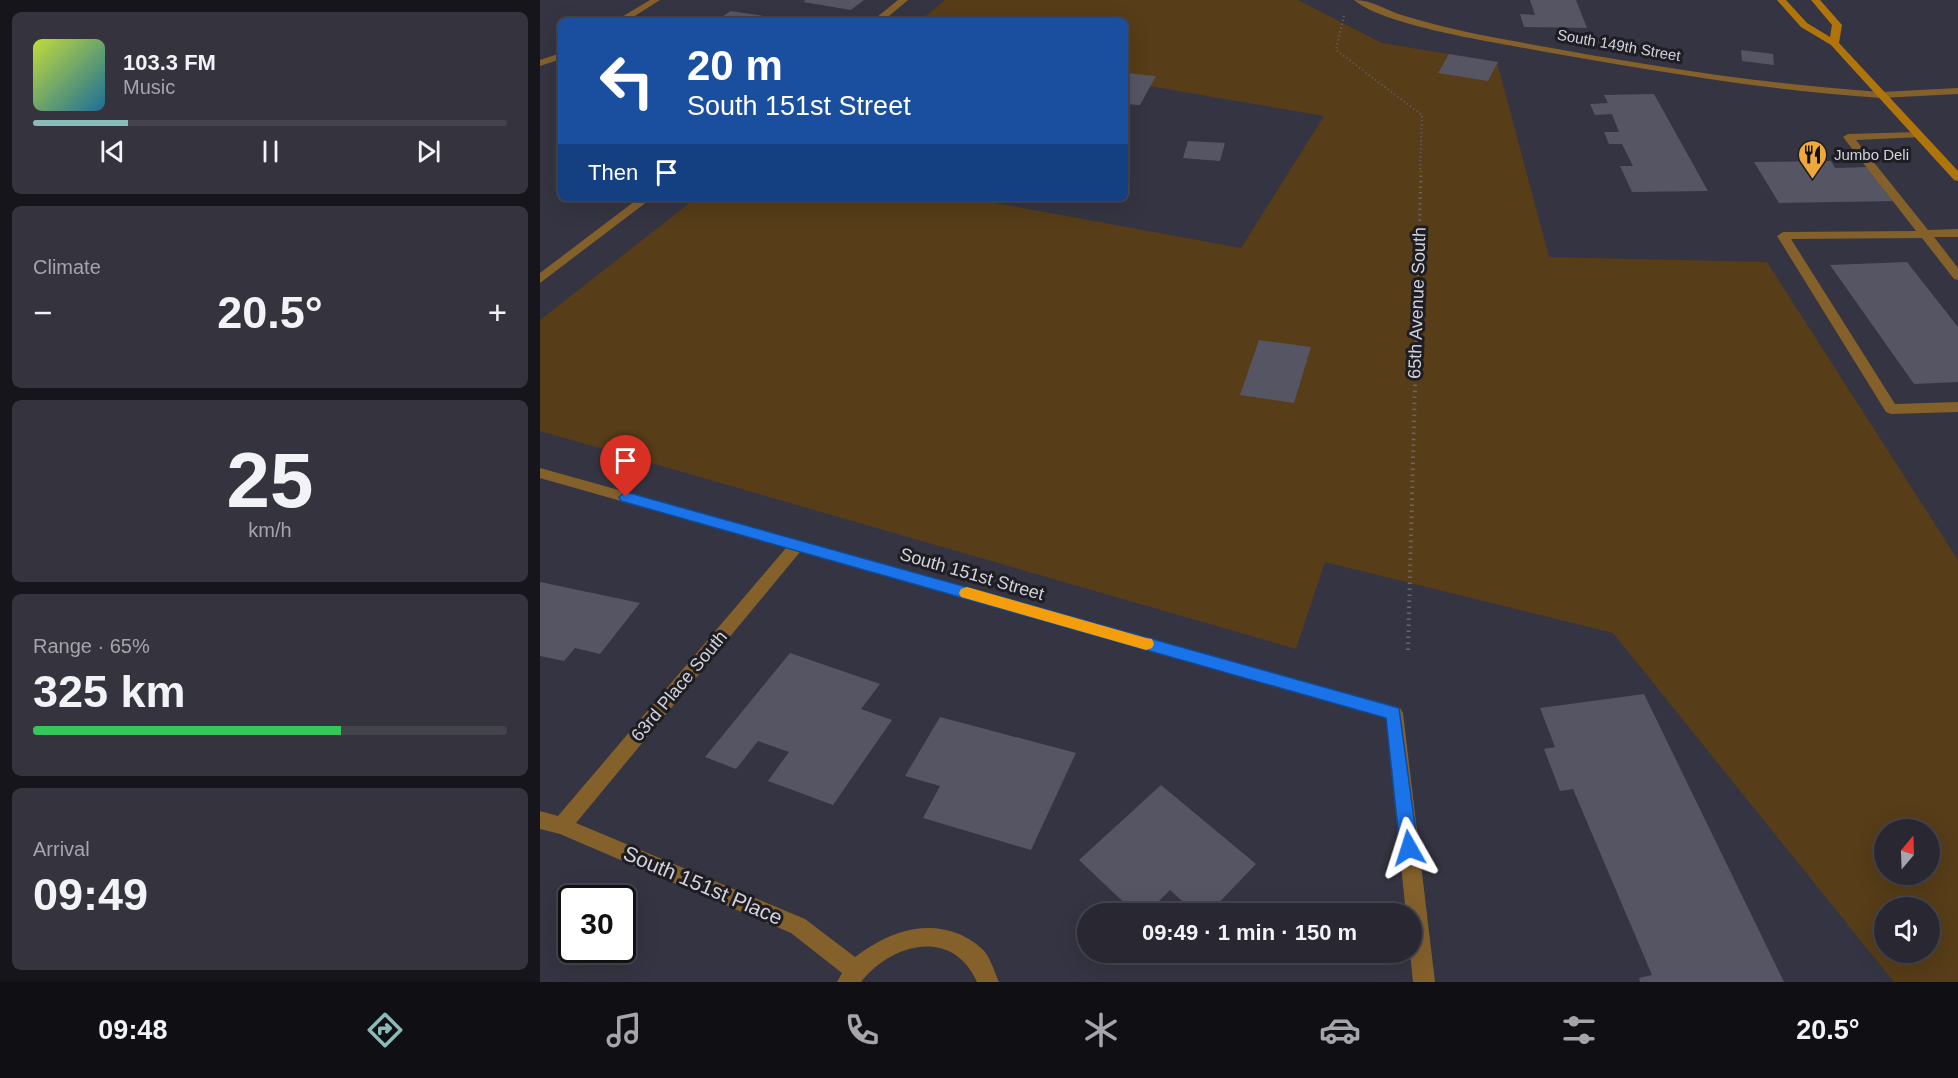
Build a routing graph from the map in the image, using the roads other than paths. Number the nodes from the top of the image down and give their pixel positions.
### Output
1 (656, 0) edge
2 (904, 0) edge
3 (1358, 0) edge
4 (1781, 0) edge
5 (1815, 0) edge
6 (625, 18) edge
7 (881, 18) edge
8 (1834, 43) junction
9 (558, 57) edge
10 (540, 63) edge
11 (1958, 91) edge
12 (1881, 95) junction
13 (1918, 135) junction
14 (1958, 178) edge
15 (642, 201) edge
16 (1958, 233) edge
17 (1925, 234) junction
18 (1958, 276) edge
19 (540, 279) edge
20 (1958, 407) edge
21 (540, 473) edge
22 (796, 545) junction
23 (540, 820) edge
24 (562, 826) junction
25 (852, 976) edge
26 (988, 982) edge
27 (1424, 982) edge

1 - 6 street
2 - 7 street
3 - 12 street, South 149th Street
4 - 8 main road
5 - 8 main road
8 - 12 main road
9 - 10 street
11 - 12 street, South 149th Street
12 - 13 main road
13 - 14 main road
13 - 17 street
15 - 19 street
16 - 17 street
17 - 18 street
17 - 20 street
21 - 22 street, South 151st Street
22 - 24 street, 63rd Place South
22 - 27 street, South 151st Street
23 - 24 street, South 151st Place
24 - 25 street, South 151st Place
25 - 26 street, South 151st Place

